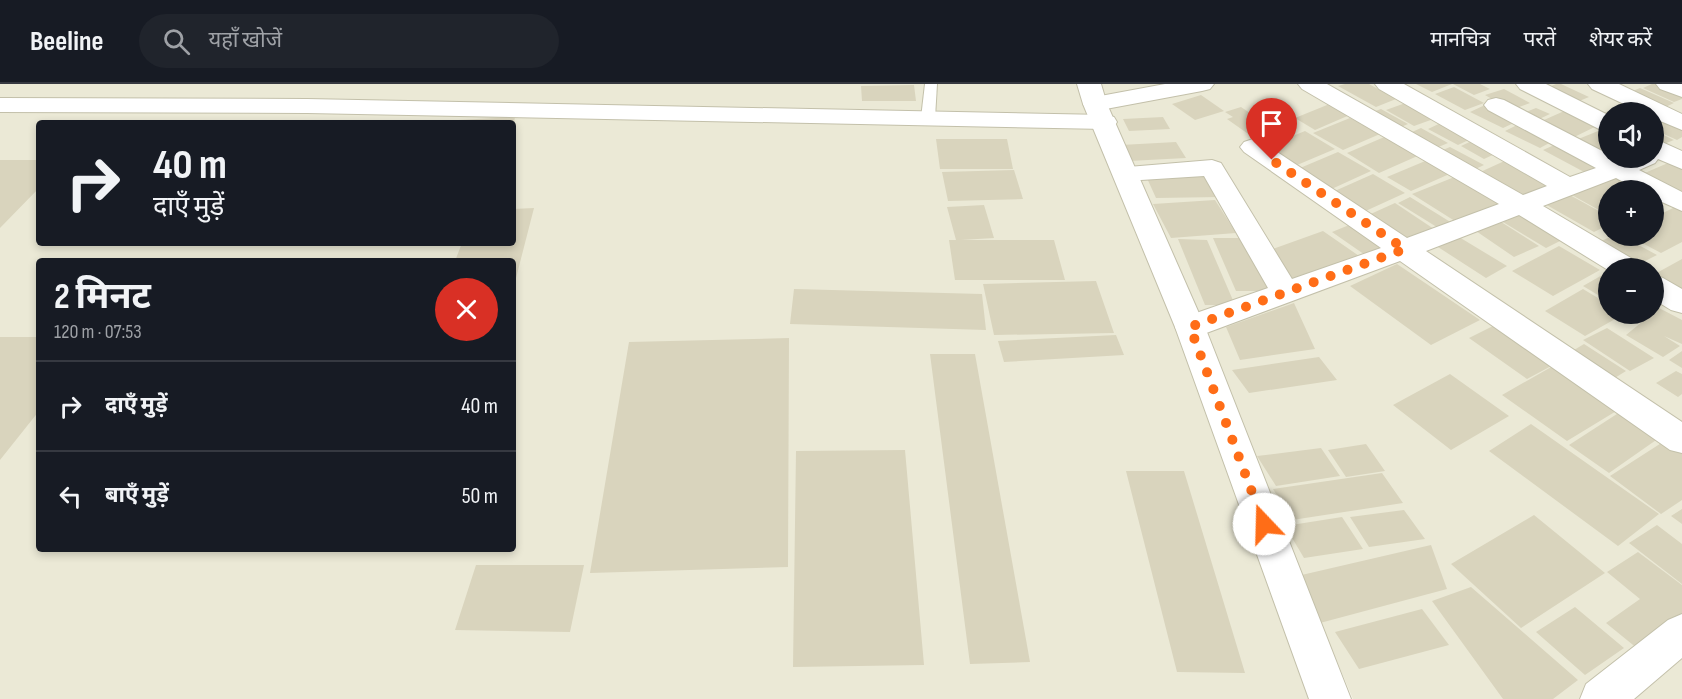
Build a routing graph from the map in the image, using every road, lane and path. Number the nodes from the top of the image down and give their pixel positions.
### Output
1 (931, 84) edge
2 (1202, 84) edge
3 (1310, 84) edge
4 (1387, 84) edge
5 (1528, 84) edge
6 (1600, 84) edge
7 (1668, 84) edge
8 (1682, 90) edge
9 (1096, 104) edge
10 (0, 105) edge
11 (1496, 105) dead end
12 (928, 118) junction
13 (1598, 119) edge
14 (1682, 123) edge
15 (1253, 147) dead end
16 (1598, 158) edge
17 (1617, 168) joint
18 (1125, 173) junction
19 (1568, 187) junction
20 (1682, 203) edge
21 (1521, 205) junction
22 (1405, 249) junction
23 (1609, 258) edge
24 (1664, 292) edge
25 (1286, 293) junction
26 (1682, 303) edge
27 (1190, 327) junction
28 (1682, 440) edge
29 (1682, 633) edge
30 (1330, 699) edge
31 (1601, 699) edge

1 - 12 lane
2 - 9 street
3 - 21 street
4 - 19 street
5 - 13 street
6 - 14 street
7 - 8 street
9 - 12 street
9 - 18 street
10 - 12 street
11 - 16 street
15 - 22 street
17 - 19 street
17 - 20 street
18 - 25 street
18 - 27 street
19 - 21 street
21 - 22 street
21 - 23 street
22 - 25 street
22 - 28 street
24 - 26 street
25 - 27 street
27 - 30 street
29 - 31 street

